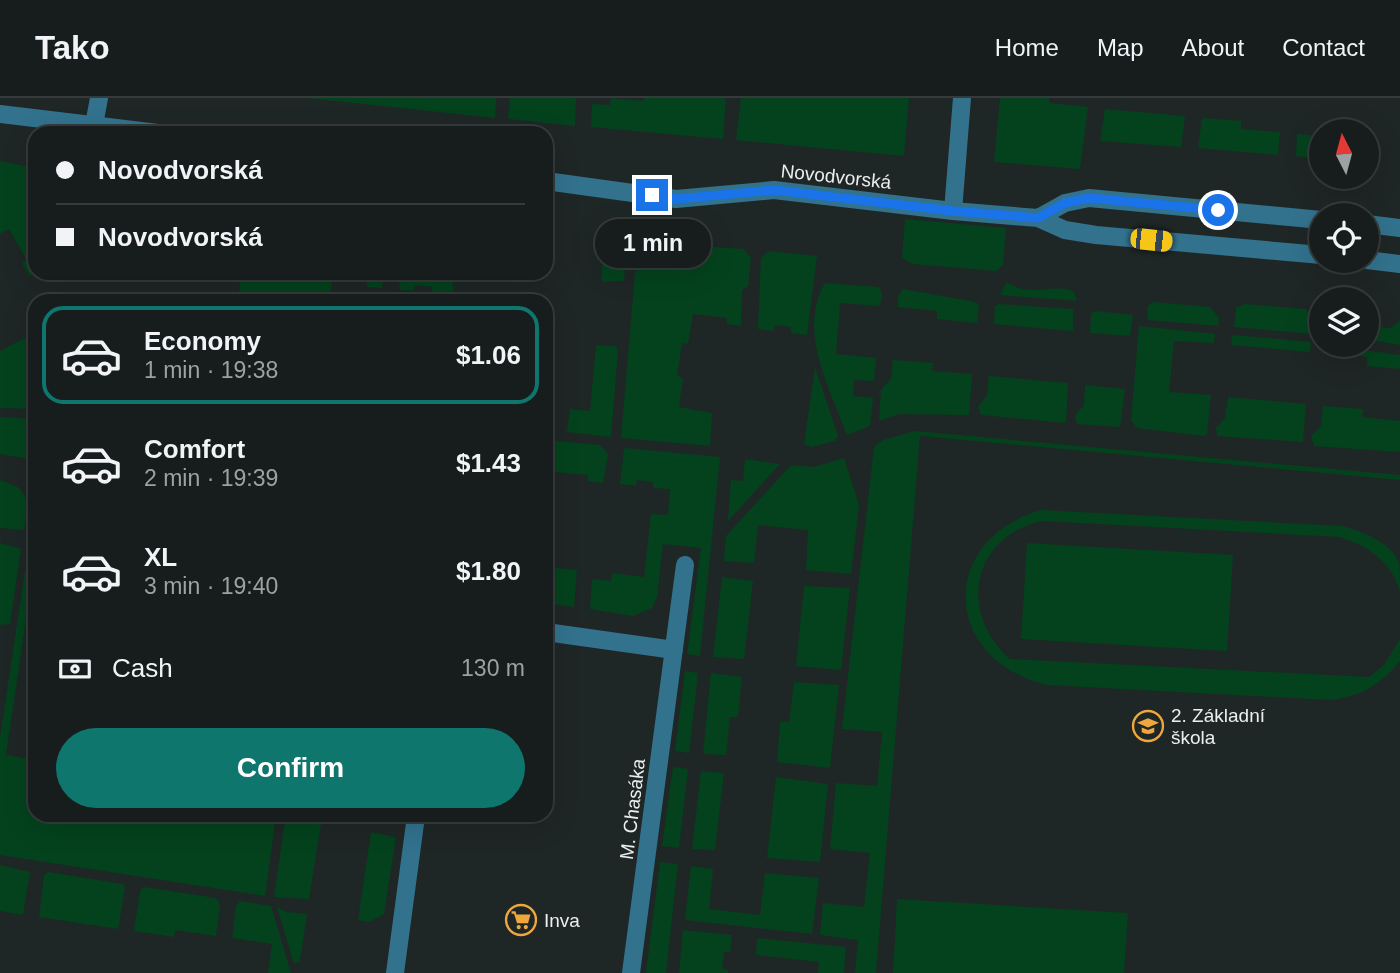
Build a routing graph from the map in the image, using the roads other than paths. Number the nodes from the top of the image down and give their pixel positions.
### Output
1 (99, 98) edge
2 (962, 98) edge
3 (0, 114) edge
4 (94, 125) junction
5 (102, 126) edge
6 (553, 182) edge
7 (953, 211) junction
8 (1038, 218) junction
9 (1309, 219) edge
10 (1379, 225) edge
11 (1400, 228) edge
12 (1309, 255) edge
13 (1379, 261) edge
14 (1400, 264) edge
15 (685, 565) dead end
16 (553, 633) edge
17 (674, 650) junction
18 (415, 822) edge
19 (395, 973) edge
20 (631, 973) edge

1 - 4 street
2 - 7 street
3 - 4 street
4 - 5 street
6 - 7 street, Novodvorská
7 - 8 street, Novodvorská
8 - 9 street
8 - 12 street, Novodvorská
10 - 11 street
13 - 14 street
15 - 17 street, M. Chasáka
16 - 17 street
17 - 20 street, M. Chasáka
18 - 19 street

